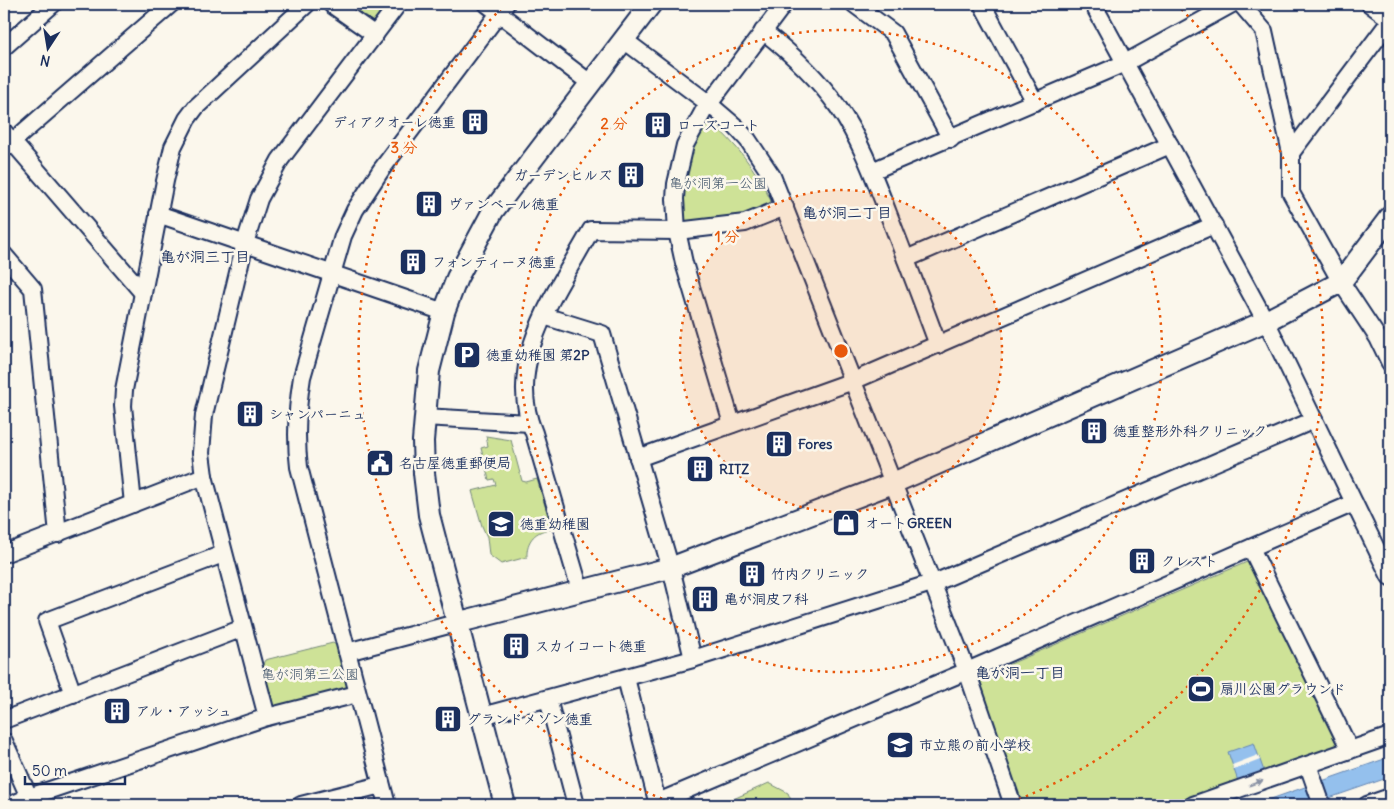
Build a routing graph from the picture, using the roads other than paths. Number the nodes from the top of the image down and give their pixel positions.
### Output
1 (53, 4) edge
2 (171, 4) edge
3 (307, 4) edge
4 (332, 4) edge
5 (398, 4) edge
6 (651, 4) edge
7 (784, 4) edge
8 (854, 4) edge
9 (982, 4) edge
10 (1093, 4) edge
11 (1232, 4) edge
12 (1241, 4) edge
13 (1370, 4) edge
14 (497, 7) edge
15 (1390, 20) edge
16 (763, 31) junction
17 (375, 35) junction
18 (624, 40) junction
19 (4, 47) edge
20 (1125, 63) junction
21 (590, 83) junction
22 (1035, 102) junction
23 (708, 103) junction
24 (951, 139) junction
25 (7, 141) edge
26 (1170, 145) junction
27 (1291, 153) junction
28 (872, 171) junction
29 (785, 207) junction
30 (158, 214) junction
31 (1390, 218) edge
32 (1214, 224) junction
33 (677, 232) junction
34 (245, 243) junction
35 (4, 256) edge
36 (906, 259) junction
37 (332, 274) junction
38 (1341, 282) junction
39 (143, 293) junction
40 (444, 312) junction
41 (544, 316) junction
42 (1266, 321) junction
43 (938, 345) junction
44 (1390, 363) edge
45 (854, 381) junction
46 (424, 417) junction
47 (1314, 420) junction
48 (530, 423) junction
49 (732, 424) junction
50 (638, 458) junction
51 (204, 476) junction
52 (893, 483) junction
53 (1354, 502) junction
54 (133, 504) junction
55 (58, 534) junction
56 (1251, 548) junction
57 (5, 551) edge
58 (223, 554) junction
59 (670, 568) junction
60 (1390, 577) edge
61 (932, 583) junction
62 (580, 590) junction
63 (456, 623) junction
64 (243, 628) junction
65 (347, 652) junction
66 (693, 659) junction
67 (967, 671) junction
68 (626, 678) junction
69 (73, 694) junction
70 (357, 694) junction
71 (548, 699) junction
72 (482, 716) junction
73 (267, 717) junction
74 (4, 720) edge
75 (1390, 736) edge
76 (4, 742) edge
77 (1350, 750) junction
78 (1310, 773) junction
79 (381, 785) junction
80 (29, 797) junction
81 (1390, 797) edge
82 (658, 804) edge
83 (12, 805) edge
84 (302, 805) edge
85 (387, 805) edge
86 (505, 805) edge
87 (576, 805) edge
88 (1013, 805) edge
89 (1193, 805) edge
90 (1321, 805) edge
91 (1367, 805) edge

1 - 19 street
2 - 25 street
3 - 30 street
4 - 17 street
5 - 17 street
6 - 18 street
7 - 16 street
8 - 24 street
9 - 22 street
10 - 20 street
11 - 20 street
12 - 27 street
13 - 15 street
14 - 21 street
14 - 37 street
15 - 27 street
16 - 23 street
16 - 28 street
17 - 34 street
18 - 21 street
18 - 23 street
20 - 22 street
20 - 26 street
21 - 40 street
22 - 24 street
23 - 29 street
23 - 33 street
24 - 28 street
25 - 39 street
26 - 32 street
26 - 36 street
27 - 38 street
28 - 36 street
29 - 33 street
29 - 45 street
30 - 34 street
30 - 39 street
31 - 38 street
32 - 42 street
32 - 43 street
33 - 41 street
33 - 49 street
34 - 37 street
34 - 51 street
35 - 55 street
36 - 43 street
37 - 40 street
37 - 65 street
38 - 42 street
38 - 44 street
39 - 54 street
40 - 46 street
41 - 48 street
41 - 50 street
42 - 47 street
42 - 52 street
43 - 45 street
45 - 49 street
45 - 52 street
46 - 48 street
46 - 63 street
47 - 53 street
47 - 61 street
48 - 62 street
49 - 50 street
50 - 59 street
51 - 54 street
51 - 58 street
52 - 59 street
52 - 61 street
53 - 56 street
53 - 60 street
54 - 55 street
55 - 57 street
56 - 67 street
56 - 77 street
58 - 64 street
58 - 69 street
59 - 62 street
59 - 66 street
61 - 66 street
61 - 67 street
62 - 63 street
63 - 65 street
63 - 72 street
64 - 69 street
64 - 73 street
65 - 70 street
66 - 68 street
67 - 82 street
67 - 88 street
68 - 71 street
68 - 82 street
69 - 74 street
70 - 73 street
70 - 79 street
71 - 72 street
71 - 87 street
72 - 86 street
73 - 80 street
75 - 77 street
76 - 80 street
77 - 78 street
89 -> 78 street
78 - 90 street
79 - 84 street
79 - 85 street
80 - 83 street
81 - 91 street

